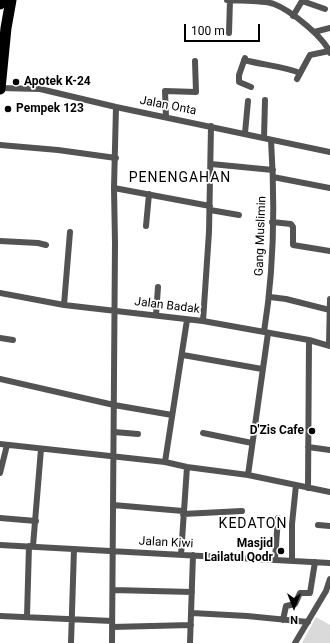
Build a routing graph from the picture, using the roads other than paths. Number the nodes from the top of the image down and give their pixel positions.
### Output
1 (1, 0) edge
2 (11, 0) edge
3 (229, 0) edge
4 (0, 4) edge
5 (325, 9) dead end
6 (293, 16) junction
7 (330, 28) edge
8 (314, 32) junction
9 (229, 33) dead end
10 (330, 52) edge
11 (194, 61) dead end
12 (251, 87) dead end
13 (0, 88) edge
14 (265, 100) dead end
15 (248, 101) dead end
16 (116, 107) junction
17 (166, 117) junction
18 (211, 126) junction
19 (245, 134) junction
20 (264, 138) junction
21 (271, 140) junction
22 (0, 145) edge
23 (330, 152) edge
24 (116, 158) junction
25 (211, 164) junction
26 (273, 170) junction
27 (273, 177) junction
28 (114, 188) junction
29 (330, 188) edge
30 (149, 194) junction
31 (210, 208) junction
32 (239, 215) dead end
33 (272, 222) junction
34 (146, 226) dead end
35 (70, 232) dead end
36 (0, 241) edge
37 (46, 245) dead end
38 (330, 251) edge
39 (158, 287) dead end
40 (0, 293) edge
41 (270, 297) junction
42 (330, 299) edge
43 (64, 305) junction
44 (330, 310) edge
45 (115, 311) junction
46 (156, 315) junction
47 (187, 320) junction
48 (202, 321) junction
49 (266, 333) junction
50 (0, 338) edge
51 (13, 340) dead end
52 (309, 340) junction
53 (329, 346) edge
54 (183, 356) junction
55 (262, 369) junction
56 (0, 379) edge
57 (114, 405) junction
58 (172, 415) junction
59 (114, 432) junction
60 (203, 433) dead end
61 (138, 434) dead end
62 (252, 443) junction
63 (0, 444) edge
64 (7, 445) junction
65 (308, 447) junction
66 (41, 449) junction
67 (330, 450) edge
68 (114, 457) junction
69 (165, 462) junction
70 (187, 467) junction
71 (0, 473) edge
72 (248, 475) junction
73 (296, 486) junction
74 (308, 488) junction
75 (330, 492) edge
76 (113, 505) junction
77 (242, 511) dead end
78 (183, 513) junction
79 (0, 518) edge
80 (278, 518) dead end
81 (36, 522) junction
82 (318, 525) dead end
83 (330, 526) edge
84 (0, 545) edge
85 (31, 546) junction
86 (74, 549) junction
87 (112, 551) junction
88 (181, 554) junction
89 (193, 555) junction
90 (275, 559) junction
91 (292, 560) junction
92 (315, 562) junction
93 (330, 563) edge
94 (330, 579) edge
95 (113, 590) junction
96 (192, 592) junction
97 (192, 613) junction
98 (0, 616) edge
99 (27, 616) junction
100 (72, 620) junction
101 (283, 620) junction
102 (308, 622) junction
103 (112, 624) junction
104 (191, 625) junction
105 (71, 643) edge
106 (112, 643) edge
107 (190, 643) edge
108 (295, 643) edge

1 - 4 highway
2 - 13 highway
3 - 6 street
3 - 9 street
5 - 6 street
6 - 8 street
7 - 8 street
8 - 10 street
10 - 12 street
11 - 17 street
13 - 16 street, Jalan Onta
14 - 20 street
15 - 19 street
16 - 17 street, Jalan Onta
16 - 24 street
17 - 18 street, Jalan Onta
18 - 19 street, Jalan Onta
18 - 25 street
19 - 20 street, Jalan Onta
20 - 21 street, Jalan Onta
21 - 23 street, Jalan Onta
21 - 26 street, Gang Muslimin
22 - 24 street
24 - 28 street
25 - 26 street
25 - 31 street
26 - 27 street, Gang Muslimin
27 - 29 street
27 - 33 street, Gang Muslimin
28 - 30 street
28 - 45 street
30 - 31 street
30 - 34 street
31 - 32 street
31 - 48 street
33 - 38 street
33 - 41 street, Gang Muslimin
35 - 43 street
36 - 37 street
39 - 46 street
40 - 43 street, Jalan Badak
41 - 44 street
41 - 49 street, Gang Muslimin
42 - 44 street
43 - 45 street, Jalan Badak
44 - 53 street
45 - 46 street, Jalan Badak
45 - 57 street
46 - 47 street, Jalan Badak
47 - 48 street, Jalan Badak
47 - 54 street
48 - 49 street, Jalan Badak
49 - 52 street, Jalan Badak
49 - 55 street, Gang Muslimin
50 - 51 street
52 - 53 street, Jalan Badak
52 - 65 street
54 - 55 street
54 - 58 street
55 - 62 street, Gang Muslimin
56 - 57 street
57 - 58 street
57 - 59 street
58 - 69 street
59 - 61 street
59 - 68 street
60 - 62 street
62 - 72 street, Gang Muslimin
63 - 64 street
64 - 66 street
64 - 71 street
65 - 67 street
65 - 74 street
66 - 68 street
66 - 81 street
68 - 69 street
68 - 76 street
69 - 70 street
70 - 72 street
70 - 78 street
72 - 73 street
73 - 74 street
73 - 91 street
74 - 75 street
76 - 78 street
76 - 87 street
77 - 78 street
78 - 88 street
79 - 81 street
80 - 90 street
81 - 85 street
82 - 83 street
84 - 85 street, Jalan Kiwi
85 - 86 street, Jalan Kiwi
85 - 99 street
86 - 87 street, Jalan Kiwi
86 - 100 street
87 - 88 street, Jalan Kiwi
87 - 95 street
88 - 89 street, Jalan Kiwi
89 - 90 street, Jalan Kiwi
89 - 96 street
90 - 91 street, Jalan Kiwi
91 - 92 street, Jalan Kiwi
92 - 93 street, Jalan Kiwi
92 - 101 street
94 - 102 street
95 - 96 street
95 - 103 street
96 - 97 street
97 - 101 street
97 - 104 street
98 - 99 street
99 - 100 street
100 - 103 street
100 - 105 street
101 - 102 street
102 - 108 street
103 - 104 street
103 - 106 street
104 - 107 street

